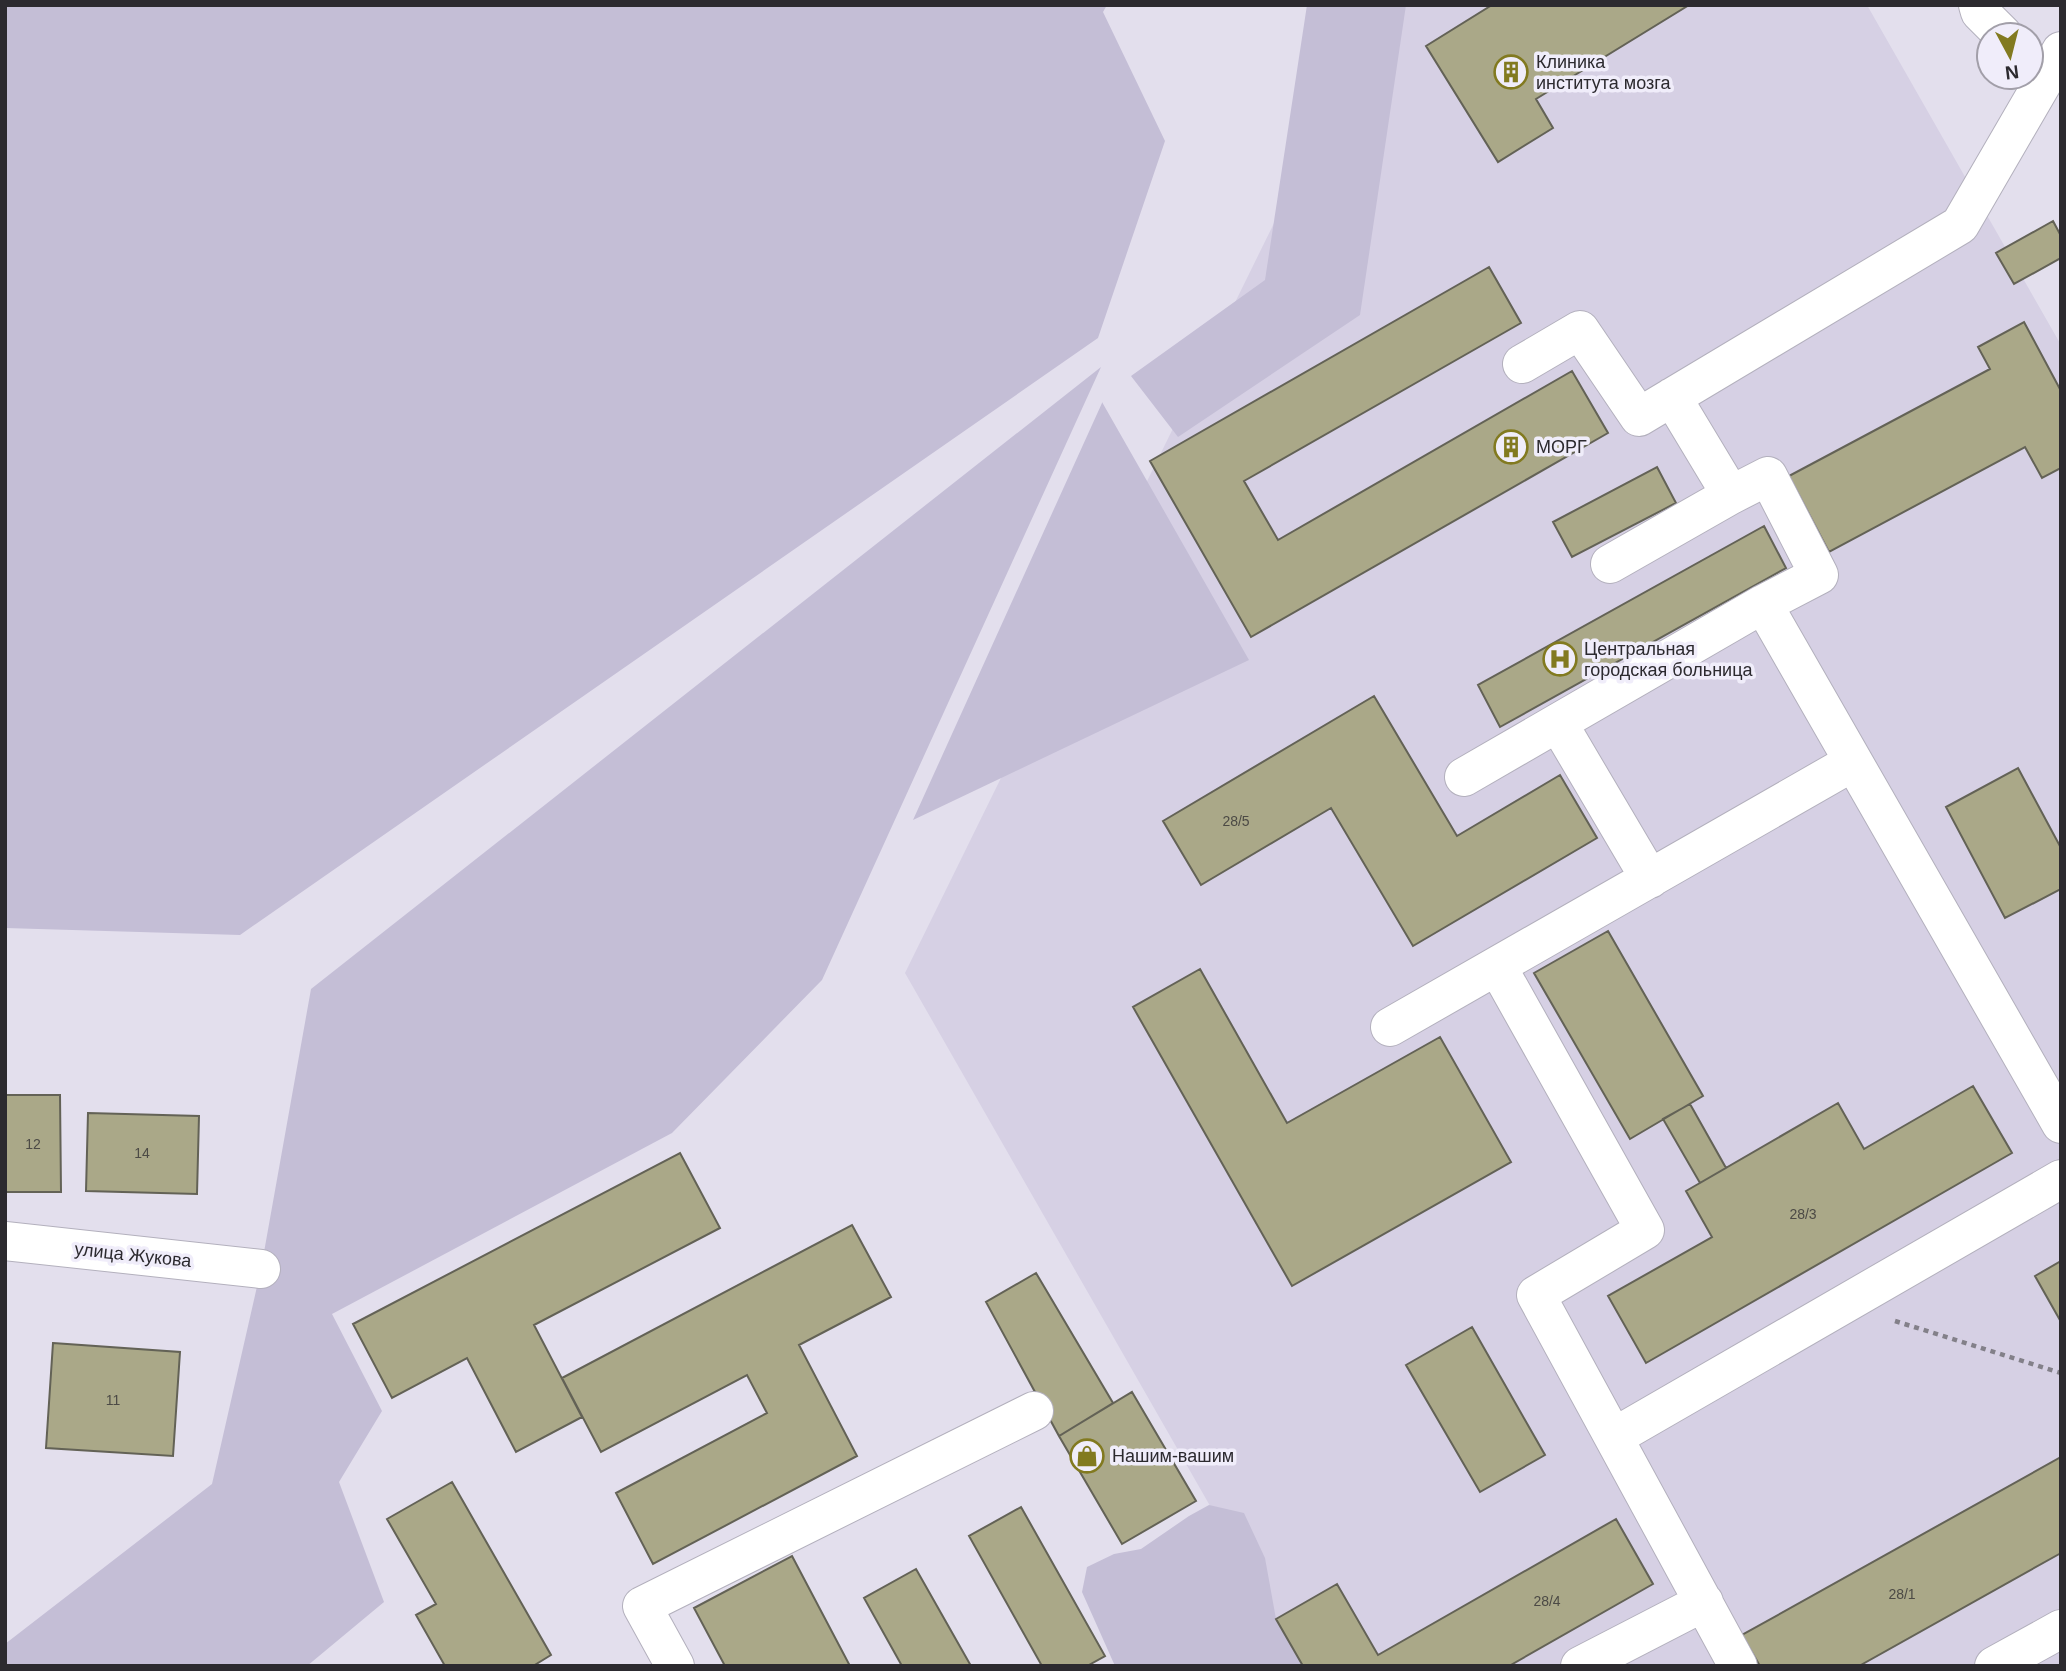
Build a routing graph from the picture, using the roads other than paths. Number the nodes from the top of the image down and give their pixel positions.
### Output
1 (1978, 5) edge
2 (1989, 21) edge
3 (2046, 64) edge
4 (1522, 364) dead end
5 (1672, 397) junction
6 (1731, 495) junction
7 (1610, 564) dead end
8 (1763, 604) junction
9 (1558, 723) junction
10 (1853, 762) junction
11 (1464, 777) dead end
12 (1650, 879) junction
13 (1497, 966) junction
14 (1390, 1027) dead end
15 (2061, 1124) edge
16 (2061, 1178) edge
17 (5, 1241) edge
18 (261, 1269) dead end
19 (1034, 1411) dead end
20 (1614, 1437) junction
21 (1704, 1602) junction
22 (2061, 1629) edge
23 (675, 1666) edge
24 (1580, 1666) edge
25 (1738, 1666) edge
26 (1994, 1666) edge

1 - 2 street
3 - 5 street
4 - 5 street
5 - 6 street
6 - 7 street
6 - 8 street
8 - 9 street
8 - 10 street
9 - 11 street
9 - 12 street
10 - 12 street
10 - 15 street
12 - 13 street
13 - 14 street
13 - 20 street
16 - 20 street
17 - 18 street, улица Жукова
19 - 23 street
20 - 21 street
21 - 24 street
21 - 25 street
22 - 26 street

